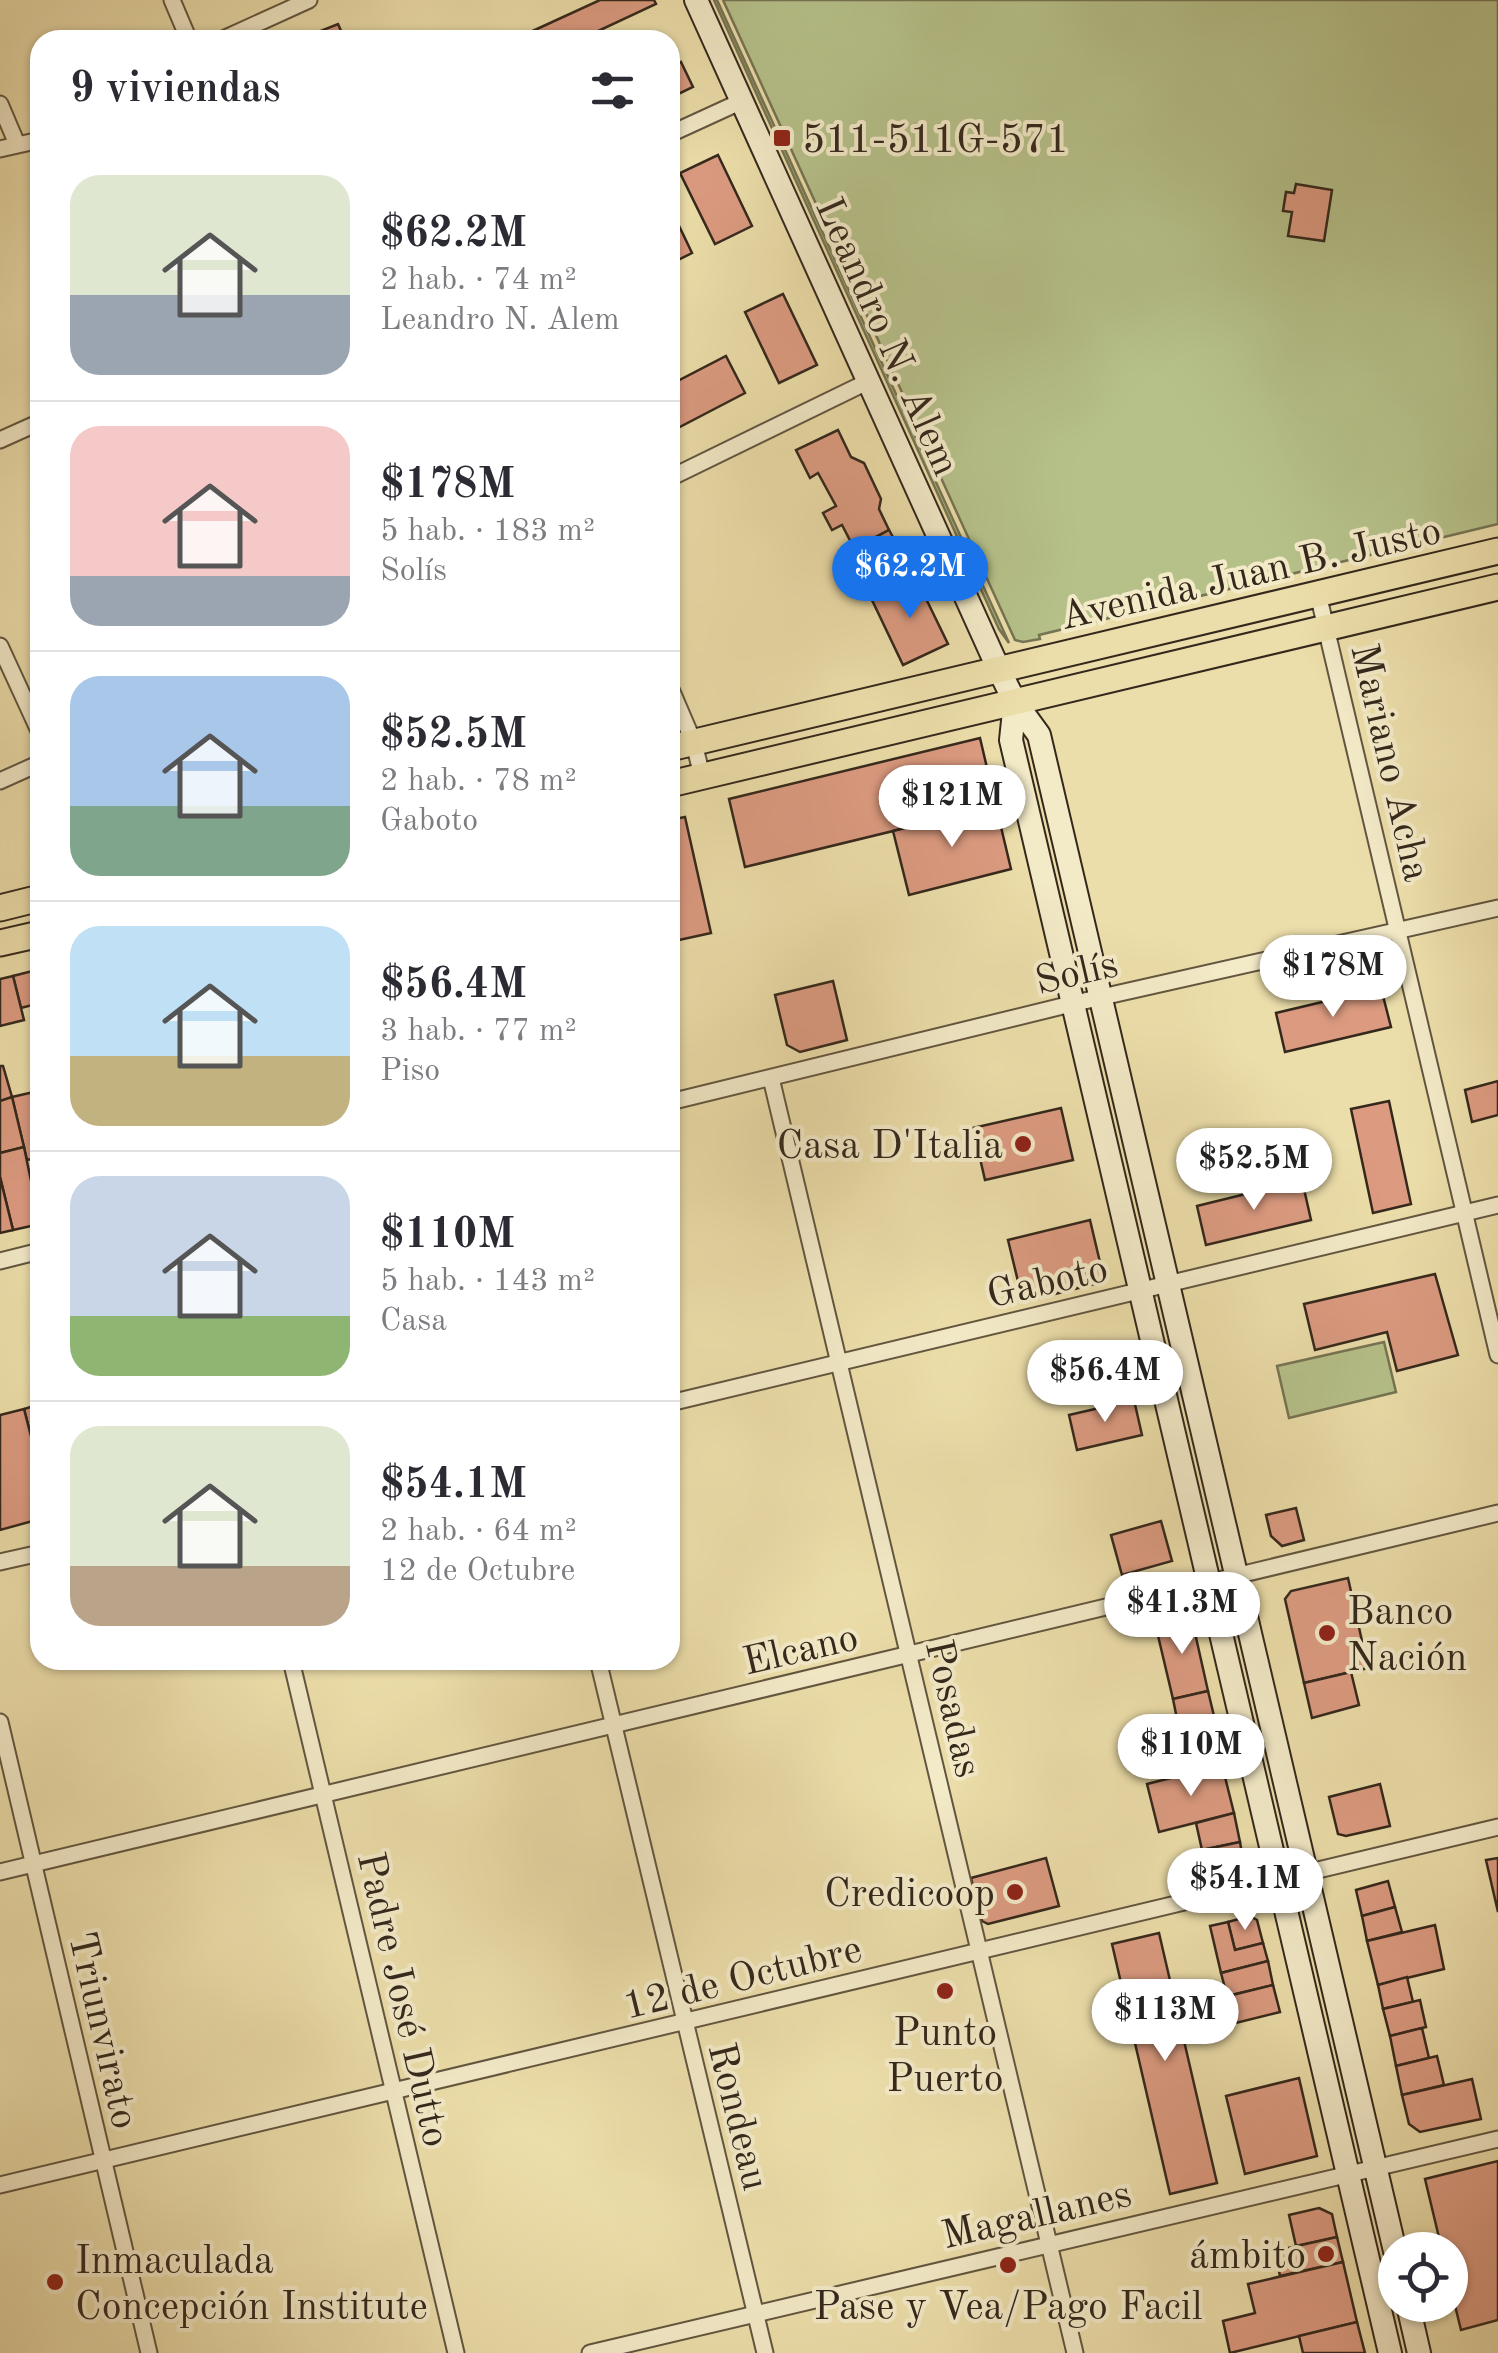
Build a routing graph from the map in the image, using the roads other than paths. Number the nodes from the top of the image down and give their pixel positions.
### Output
1 (172, 0) edge
2 (309, 0) edge
3 (696, 0) edge
4 (185, 30) edge
5 (242, 30) edge
6 (742, 101) junction
7 (0, 104) edge
8 (680, 129) edge
9 (30, 142) edge
10 (16, 144) junction
11 (0, 149) edge
12 (869, 382) junction
13 (30, 426) edge
14 (0, 440) edge
15 (680, 473) edge
16 (1498, 551) edge
17 (1498, 587) edge
18 (1318, 594) junction
19 (1327, 628) junction
20 (0, 646) edge
21 (1000, 670) junction
22 (1015, 702) junction
23 (30, 711) edge
24 (682, 746) edge
25 (30, 768) edge
26 (702, 776) junction
27 (0, 781) edge
28 (680, 782) edge
29 (30, 900) edge
30 (0, 908) edge
31 (1498, 908) edge
32 (1398, 932) junction
33 (30, 936) edge
34 (0, 943) edge
35 (1099, 998) junction
36 (1070, 1004) junction
37 (772, 1078) junction
38 (680, 1100) edge
39 (1498, 1205) edge
40 (1464, 1213) junction
41 (30, 1253) edge
42 (0, 1260) edge
43 (1166, 1285) junction
44 (1139, 1291) junction
45 (1498, 1355) edge
46 (839, 1362) junction
47 (680, 1401) edge
48 (1498, 1512) edge
49 (30, 1555) edge
50 (0, 1562) edge
51 (1235, 1576) junction
52 (1208, 1582) junction
53 (909, 1655) junction
54 (293, 1670) edge
55 (601, 1670) edge
56 (0, 1722) edge
57 (615, 1725) junction
58 (323, 1795) junction
59 (1498, 1828) edge
60 (32, 1864) junction
61 (0, 1872) edge
62 (1306, 1874) junction
63 (1278, 1880) junction
64 (980, 1952) junction
65 (684, 2023) junction
66 (394, 2093) junction
67 (1498, 2139) edge
68 (103, 2160) junction
69 (1375, 2167) junction
70 (1348, 2174) junction
71 (0, 2185) edge
72 (1390, 2232) edge
73 (1049, 2243) junction
74 (755, 2314) junction
75 (1412, 2322) edge
76 (149, 2353) edge
77 (456, 2353) edge
78 (590, 2353) edge
79 (765, 2353) edge
80 (1075, 2353) edge
81 (1390, 2353) edge
82 (1419, 2353) edge

1 - 4 street
2 - 5 street
3 - 6 main road, Leandro N. Alem
6 - 8 street
6 - 12 main road, Leandro N. Alem
7 - 10 street
9 - 10 street
10 - 11 street
12 - 15 street
12 - 21 main road, Leandro N. Alem
13 - 14 street
16 - 18 main road, Avenida Juan B. Justo
17 - 19 main road, Avenida Juan B. Justo
18 - 19 street, Mariano Acha
18 - 21 main road, Avenida Juan B. Justo
19 - 22 main road, Avenida Juan B. Justo
19 - 32 street, Mariano Acha
20 - 23 street
21 - 22 main road, Leandro N. Alem
21 - 24 main road, Avenida Juan B. Justo
22 - 26 main road, Avenida Juan B. Justo
22 - 35 main road, Leandro N. Alem
22 - 36 main road
24 - 26 street
25 - 27 street
26 - 28 main road, Avenida Juan B. Justo
29 - 30 main road
31 - 32 street, Solís
32 - 35 street, Solís
32 - 40 street, Mariano Acha
33 - 34 main road
35 - 36 street, Solís
35 - 43 main road
36 - 37 street, Solís
36 - 44 main road
37 - 38 street, Solís
37 - 46 street, Posadas
39 - 40 street, Gaboto
40 - 43 street, Gaboto
40 - 45 street, Mariano Acha
41 - 42 street
43 - 44 street, Gaboto
43 - 51 main road
44 - 46 street, Gaboto
44 - 52 main road
46 - 47 street, Gaboto
46 - 53 street, Posadas
48 - 51 street, Elcano
49 - 50 street
51 - 52 street, Elcano
51 - 62 main road
52 - 53 street, Elcano
52 - 63 main road
53 - 57 street, Elcano
53 - 64 street, Posadas
54 - 58 street, Padre José Dutto
55 - 57 street, Rondeau
56 - 60 street, Triunvirato
57 - 58 street, Elcano
57 - 65 street, Rondeau
58 - 60 street, Elcano
58 - 66 street, Padre José Dutto
59 - 62 street, 12 de Octubre
60 - 61 street, Elcano
60 - 68 street, Triunvirato
62 - 63 street, 12 de Octubre
62 - 69 main road
63 - 64 street, 12 de Octubre
63 - 70 main road
64 - 65 street, 12 de Octubre
64 - 73 street, Posadas
65 - 66 street, 12 de Octubre
65 - 74 street, Rondeau
66 - 68 street, 12 de Octubre
66 - 77 street, Padre José Dutto
67 - 69 street, Magallanes
68 - 71 street, 12 de Octubre
68 - 76 street, Triunvirato
69 - 70 street, Magallanes
69 - 72 main road
70 - 73 street, Magallanes
70 - 81 main road
73 - 74 street, Magallanes
73 - 80 street, Posadas
74 - 78 street, Magallanes
74 - 79 street, Rondeau
75 - 82 main road

